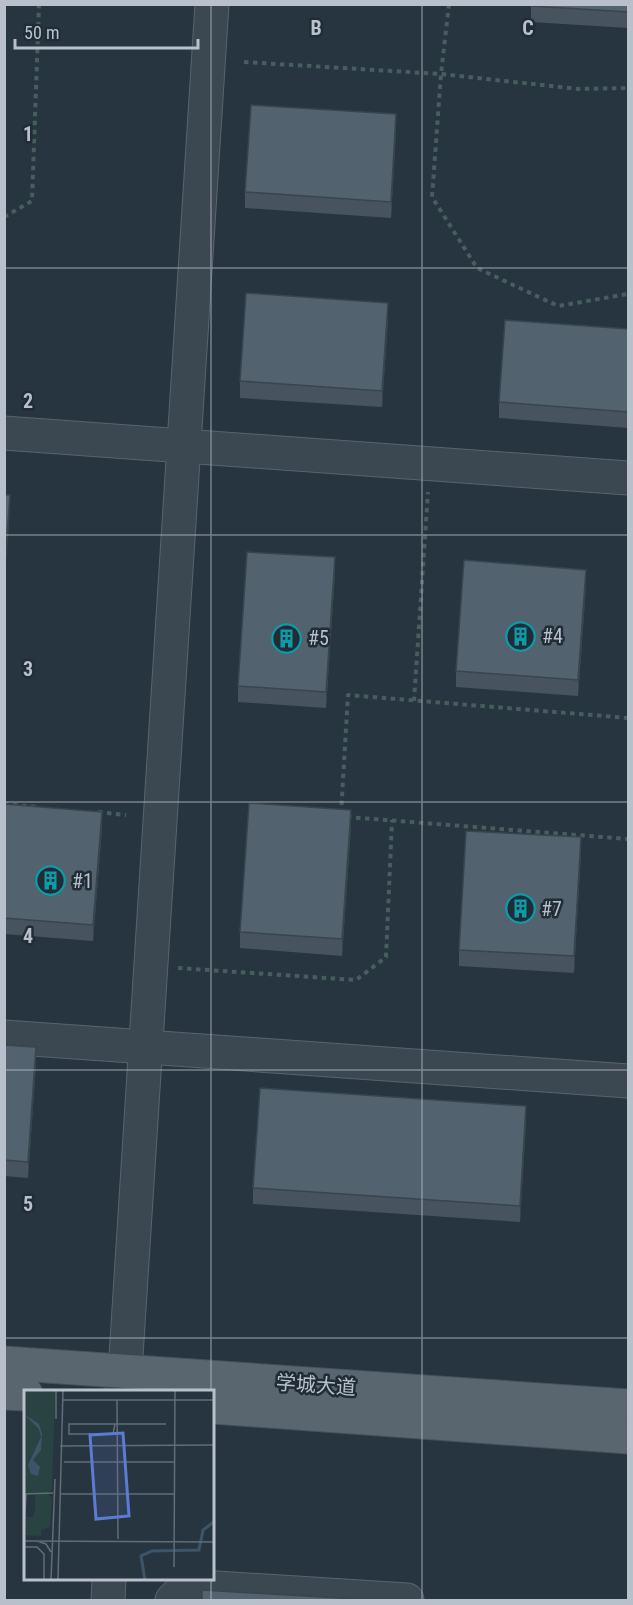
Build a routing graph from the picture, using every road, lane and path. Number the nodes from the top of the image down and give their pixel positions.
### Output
1 (39, 4) edge
2 (212, 4) edge
3 (449, 4) edge
4 (244, 62) dead end
5 (441, 74) junction
6 (628, 88) edge
7 (4, 217) edge
8 (628, 294) edge
9 (4, 433) edge
10 (184, 446) junction
11 (430, 464) junction
12 (628, 478) edge
13 (414, 700) junction
14 (628, 718) edge
15 (4, 804) edge
16 (38, 807) edge
17 (93, 812) edge
18 (126, 815) dead end
19 (392, 820) junction
20 (628, 839) edge
21 (151, 966) junction
22 (4, 1037) edge
23 (146, 1046) junction
24 (628, 1081) edge
25 (4, 1363) edge
26 (124, 1382) edge
27 (4, 1393) edge
28 (24, 1394) edge
29 (628, 1406) edge
30 (214, 1407) edge
31 (628, 1437) edge
32 (110, 1581) edge
33 (108, 1600) edge
34 (172, 1600) edge
35 (407, 1600) edge

1 - 7 path
2 - 10 street
3 - 5 path
4 - 5 path
5 - 6 path
5 - 8 path
9 - 10 street
10 - 11 street
10 - 21 street
11 - 12 street
11 - 13 path
13 - 14 path
13 - 19 path
15 - 16 path
17 - 18 path
19 - 20 path
19 - 21 path
21 - 23 street
22 - 23 street
23 - 24 street
23 - 26 street
25 - 26 main road, 学城大道
26 - 29 main road, 学城大道
27 - 28 main road
30 - 31 main road, 学城大道
32 - 33 street
34 - 35 street

